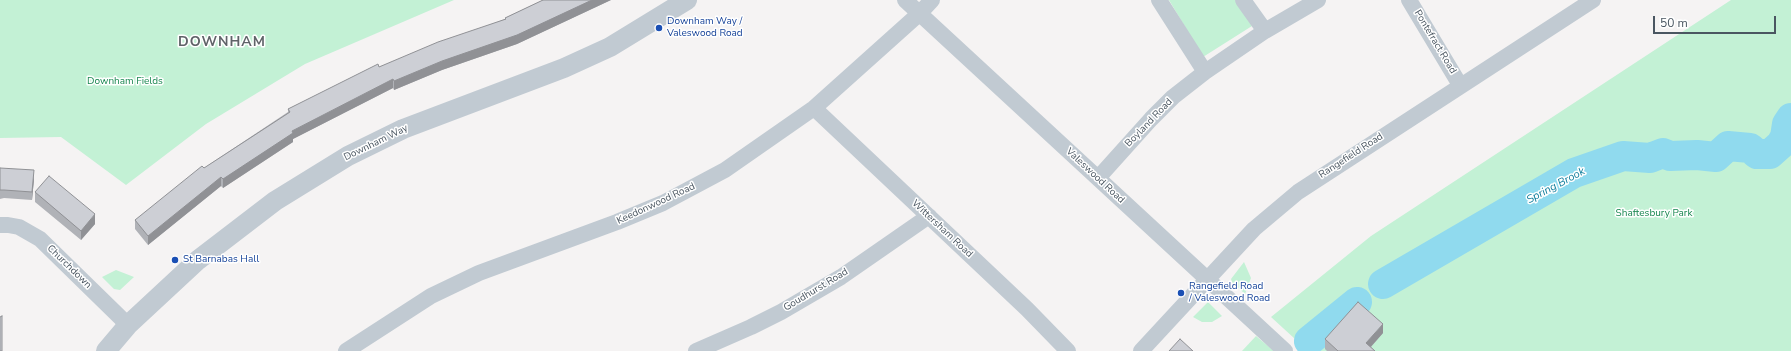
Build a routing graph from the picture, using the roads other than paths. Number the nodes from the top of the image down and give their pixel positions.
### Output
1 (687, 0) edge
2 (905, 0) edge
3 (932, 0) edge
4 (1159, 0) edge
5 (1243, 0) edge
6 (1318, 0) edge
7 (1409, 0) edge
8 (1593, 0) edge
9 (920, 13) junction
10 (1265, 31) junction
11 (1205, 72) junction
12 (1460, 85) junction
13 (814, 108) junction
14 (1098, 178) junction
15 (929, 216) junction
16 (0, 225) edge
17 (1208, 281) junction
18 (128, 325) junction
19 (106, 351) edge
20 (346, 351) edge
21 (696, 351) edge
22 (1068, 351) edge
23 (1141, 351) edge
24 (1285, 351) edge

1 - 18 street, Downham Way
2 - 9 street, Valeswood Road
3 - 9 street, Keedonwood Road
4 - 11 street
5 - 10 street
6 - 10 street, Boyland Road
7 - 12 street, Pontefract Road
8 - 12 street, Rangefield Road
9 - 13 street, Keedonwood Road
9 - 14 street, Valeswood Road
10 - 11 street, Boyland Road
11 - 14 street, Boyland Road
12 - 17 street, Rangefield Road
13 - 15 street, Wittersham Road
13 - 20 street, Keedonwood Road
14 - 17 street, Valeswood Road
15 - 21 street, Goudhurst Road
15 - 22 street, Wittersham Road
16 - 18 street, Churchdown
17 - 23 street, Rangefield Road
17 - 24 street, Valeswood Road
18 - 19 street, Downham Way

